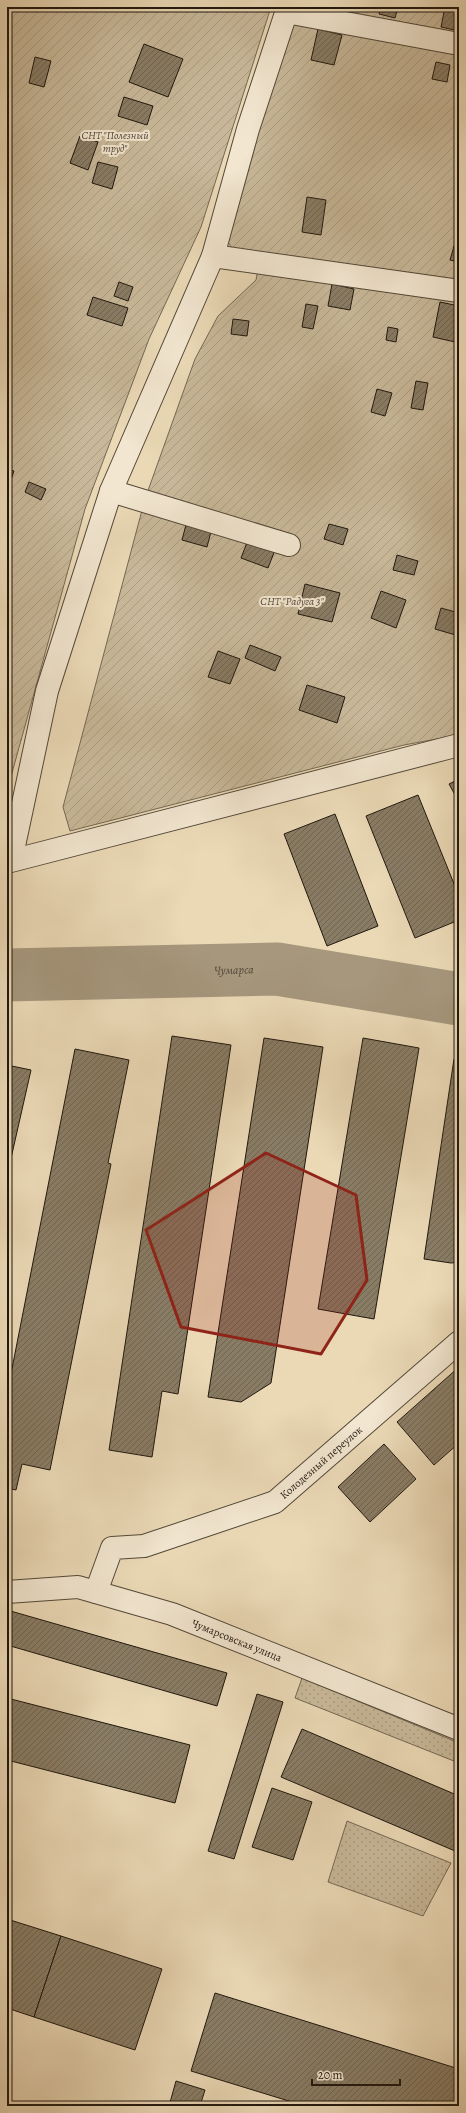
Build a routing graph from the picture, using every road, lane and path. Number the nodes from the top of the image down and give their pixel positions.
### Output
1 (287, 10) edge
2 (459, 44) edge
3 (213, 256) junction
4 (459, 291) edge
5 (111, 491) junction
6 (289, 544) dead end
7 (459, 745) edge
8 (9, 861) edge
9 (459, 1342) edge
10 (7, 1592) edge
11 (96, 1592) junction
12 (459, 1729) edge

1 - 2 street
1 - 3 street
3 - 4 street
3 - 5 street
5 - 6 street
5 - 8 street
7 - 8 street
9 - 11 street, Колодезный переулок
10 - 11 street, Чумарсовская улица
11 - 12 street, Чумарсовская улица

